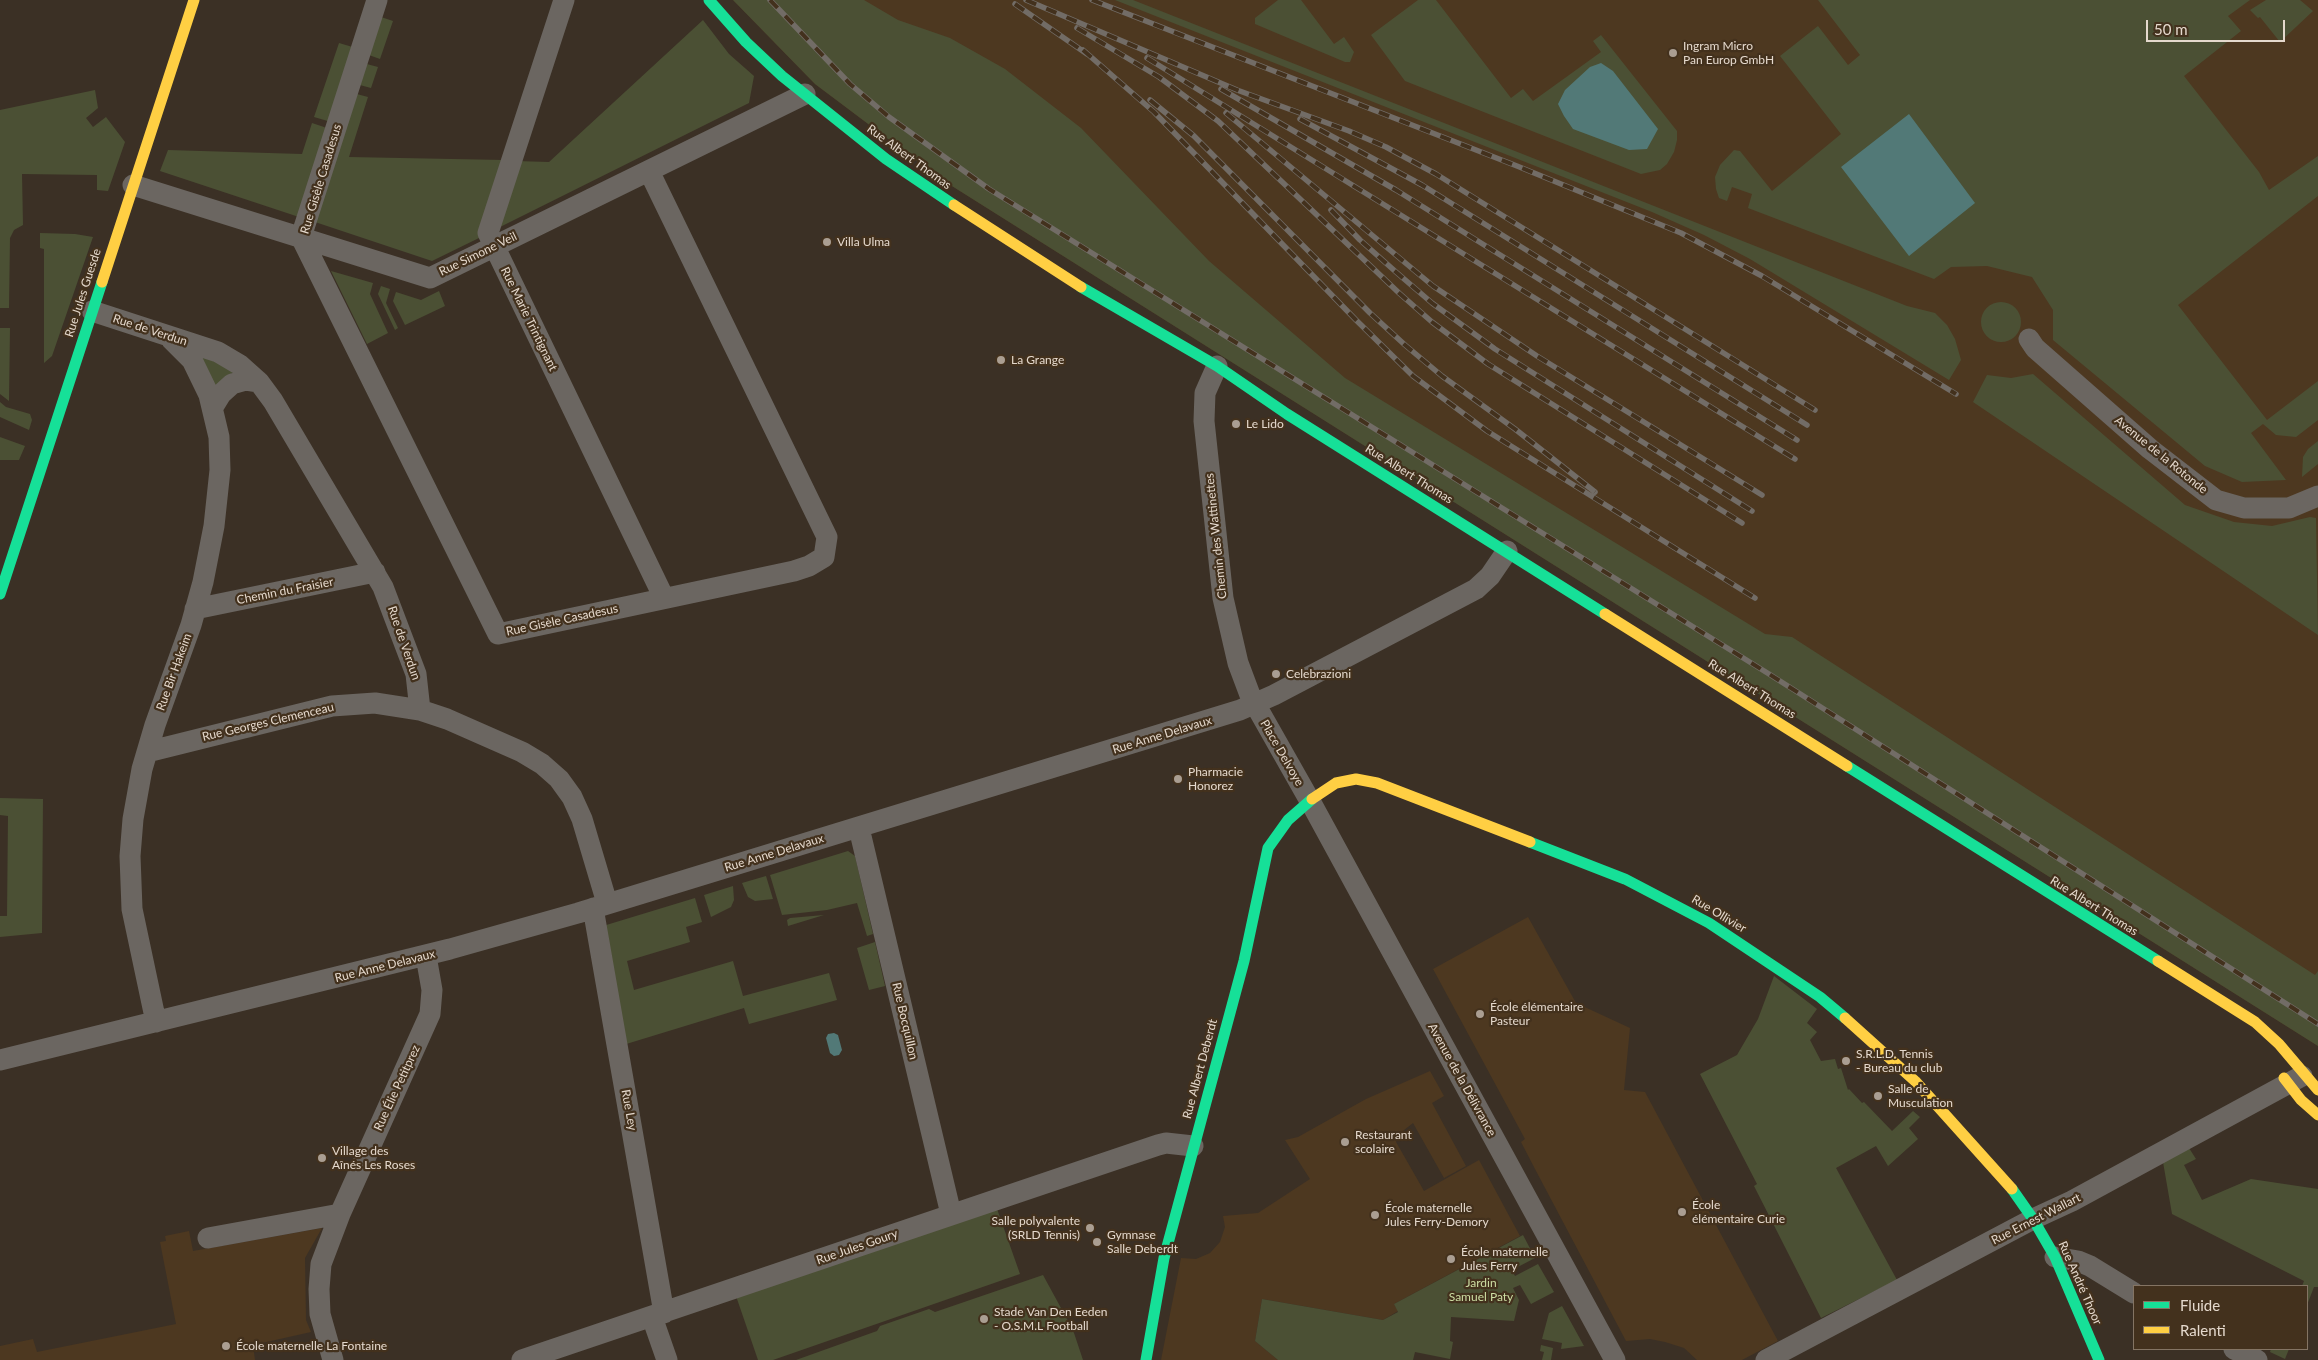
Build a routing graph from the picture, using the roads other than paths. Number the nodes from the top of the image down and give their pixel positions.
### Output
1 (194, 0) edge
2 (377, 0) edge
3 (564, 0) edge
4 (709, 0) edge
5 (805, 94) junction
6 (649, 171) junction
7 (133, 185) junction
8 (301, 237) junction
9 (494, 246) junction
10 (1116, 307) junction
11 (92, 311) junction
12 (167, 335) junction
13 (2028, 339) dead end
14 (1180, 358) dead end
15 (1212, 376) junction
16 (259, 382) junction
17 (1236, 394) dead end
18 (213, 407) junction
19 (1287, 414) junction
20 (2318, 496) edge
21 (1507, 551) junction
22 (375, 572) junction
23 (0, 594) edge
24 (664, 598) junction
25 (195, 609) junction
26 (1255, 705) junction
27 (420, 710) junction
28 (147, 752) junction
29 (1310, 800) junction
30 (859, 828) junction
31 (600, 906) junction
32 (426, 956) junction
33 (2201, 990) junction
34 (156, 1022) junction
35 (2242, 1029) dead end
36 (0, 1060) edge
37 (2297, 1079) edge
38 (2318, 1115) edge
39 (1193, 1146) junction
40 (340, 1214) junction
41 (951, 1214) junction
42 (2033, 1219) junction
43 (208, 1238) dead end
44 (2055, 1257) junction
45 (2133, 1292) edge
46 (658, 1315) junction
47 (2236, 1350) edge
48 (333, 1360) edge
49 (522, 1360) edge
50 (667, 1360) edge
51 (1146, 1360) edge
52 (1615, 1360) edge
53 (1766, 1360) edge
54 (2099, 1360) edge
55 (2257, 1360) edge

1 - 7 street, Rue Jules Guesde
2 - 8 street, Rue Gisèle Casadesus
3 - 9 street, Rue Marie Trintignant
4 - 5 street, Rue Albert Thomas
5 - 6 street, Rue Simone Veil
5 - 10 street, Rue Albert Thomas
6 - 9 street, Rue Simone Veil
6 - 24 street, Rue Gisèle Casadesus
7 - 8 street, Rue Simone Veil
7 - 11 street, Rue Jules Guesde
8 - 9 street, Rue Simone Veil
8 - 24 street, Rue Gisèle Casadesus
9 - 24 street, Rue Marie Trintignant
10 - 14 street, Rue Albert Thomas
10 - 15 street, Rue Albert Thomas
11 - 12 street, Rue de Verdun
11 - 23 street, Rue Jules Guesde
12 - 16 street, Rue de Verdun
12 - 18 street, Rue Bir Hakeim
13 - 20 street, Avenue de la Rotonde
15 - 19 street, Rue Albert Thomas
15 - 26 street, Chemin des Wattinettes
16 - 18 street
16 - 22 street, Rue de Verdun
17 - 19 street, Rue Albert Thomas
18 - 25 street, Rue Bir Hakeim
19 - 21 street, Rue Albert Thomas
21 - 26 street, Rue Anne Delavaux
21 - 33 street, Rue Albert Thomas
22 - 25 street, Chemin du Fraisier
22 - 27 street, Rue de Verdun
25 - 28 street, Rue Bir Hakeim
26 - 29 street, Place Delvoye
26 - 30 street, Rue Anne Delavaux
27 - 28 street, Rue Georges Clemenceau
27 - 31 street
28 - 34 street, Rue Bir Hakeim
29 - 39 street, Rue Albert Deberdt
29 - 42 street, Rue Ollivier
29 - 52 street, Avenue de la Délivrance
30 - 31 street, Rue Anne Delavaux
30 - 41 street, Rue Bocquillon
31 - 32 street, Rue Anne Delavaux
31 - 46 street, Rue Ley
32 - 34 street, Rue Anne Delavaux
32 - 40 street, Rue Élie Petitprez
33 - 35 street, Rue Albert Thomas
33 - 37 street, Rue Albert Thomas
34 - 36 street, Rue Anne Delavaux
37 - 38 street, Rue Albert Thomas
37 - 42 street, Rue Ernest Wallart
39 - 41 street, Rue Jules Goury
39 - 51 street, Rue Albert Deberdt
40 - 43 street
40 - 48 street, Rue Élie Petitprez
41 - 46 street, Rue Jules Goury
42 - 44 street, Rue André Thoor
42 - 53 street, Rue Ernest Wallart
44 - 45 street
44 - 54 street, Rue André Thoor
46 - 49 street, Rue Jules Goury
46 - 50 street, Rue Ley
47 - 55 street

